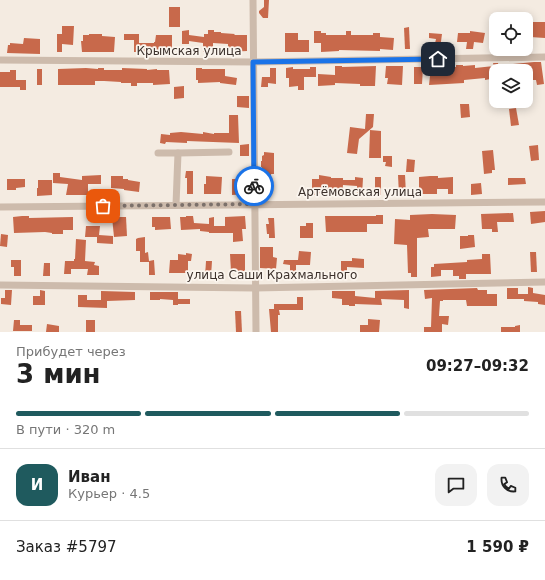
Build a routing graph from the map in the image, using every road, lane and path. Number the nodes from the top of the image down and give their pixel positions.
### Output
1 (253, 0) edge
2 (545, 57) edge
3 (0, 60) edge
4 (253, 62) junction
5 (229, 152) dead end
6 (158, 153) dead end
7 (178, 153) junction
8 (545, 202) edge
9 (254, 204) junction
10 (176, 205) junction
11 (0, 207) edge
12 (545, 282) edge
13 (0, 285) edge
14 (255, 288) junction
15 (256, 332) edge

1 - 4 street
2 - 4 street, Крымская улица
3 - 4 street, Крымская улица
4 - 9 street
5 - 7 street
6 - 7 street
7 - 10 street
8 - 9 street, Артёмовская улица
9 - 10 street, Артёмовская улица
9 - 14 street
10 - 11 street, Артёмовская улица
12 - 14 street, улица Саши Крахмального
13 - 14 street, улица Саши Крахмального
14 - 15 street

